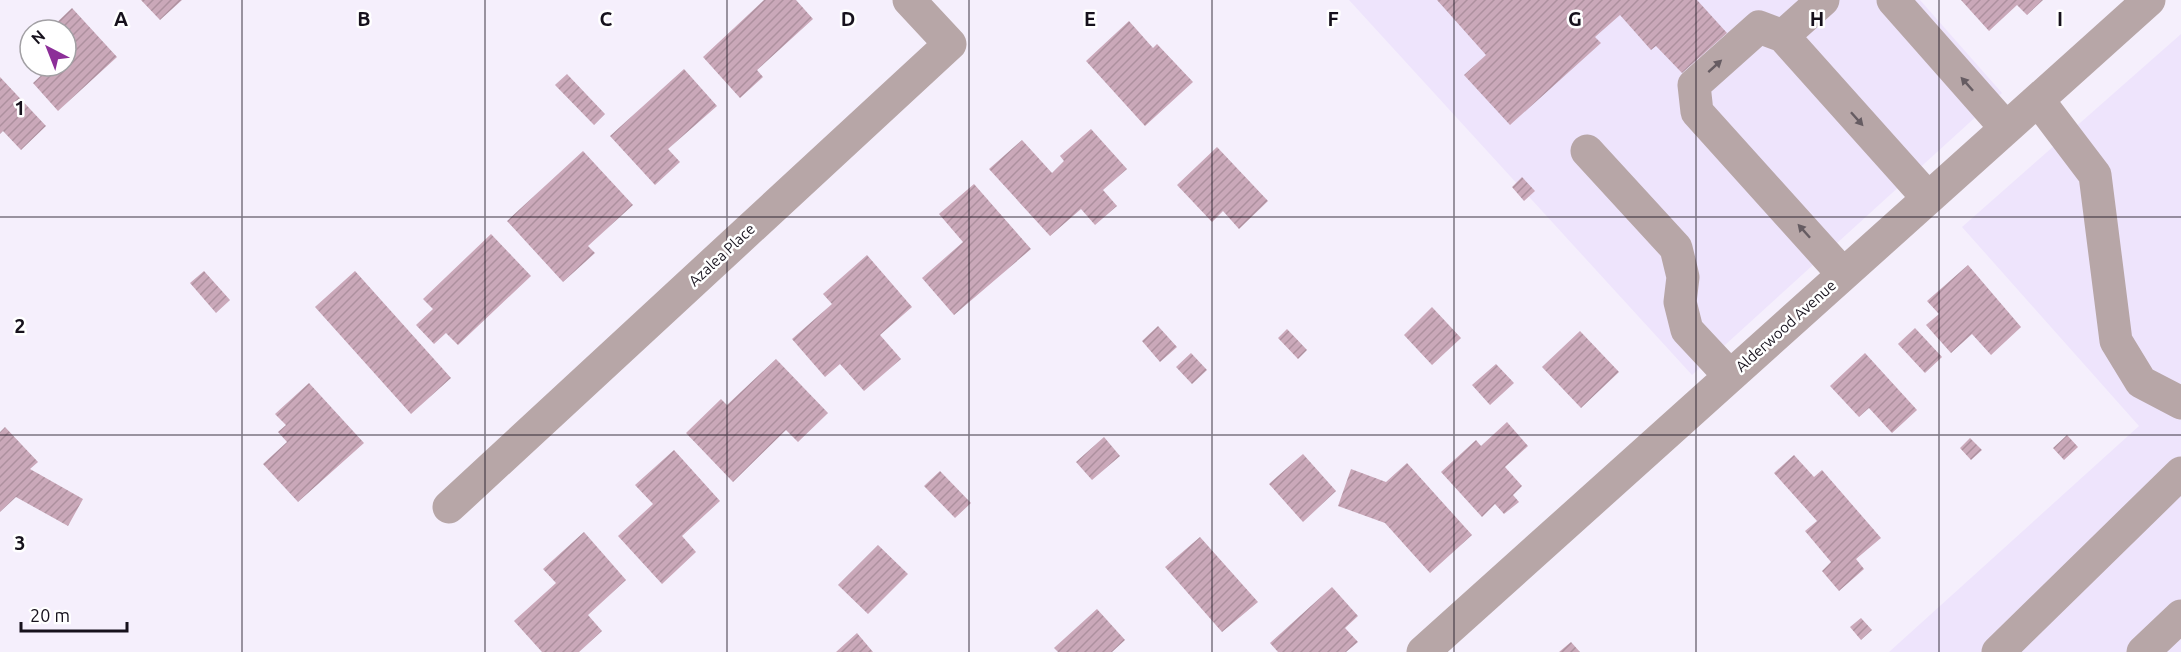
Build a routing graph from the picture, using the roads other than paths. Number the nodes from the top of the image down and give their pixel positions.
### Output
1 (909, 0) edge
2 (1824, 0) edge
3 (1893, 0) edge
4 (2149, 0) edge
5 (1783, 36) junction
6 (2038, 100) junction
7 (2006, 128) junction
8 (1587, 150) dead end
9 (1928, 198) junction
10 (1844, 274) junction
11 (1730, 376) junction
12 (2181, 403) edge
13 (2181, 473) edge
14 (449, 507) dead end
15 (2181, 616) edge
16 (1423, 652) edge
17 (1998, 652) edge
18 (2143, 652) edge

1 - 14 street, Azalea Place
2 - 5 street
7 -> 3 street
4 - 6 street, Alderwood Avenue
5 -> 9 street
10 -> 5 street
6 - 7 street, Alderwood Avenue
6 - 12 street
7 - 9 street, Alderwood Avenue
8 - 11 street
9 - 10 street, Alderwood Avenue
10 - 11 street, Alderwood Avenue
11 - 16 street, Alderwood Avenue
13 - 17 street
15 - 18 street

